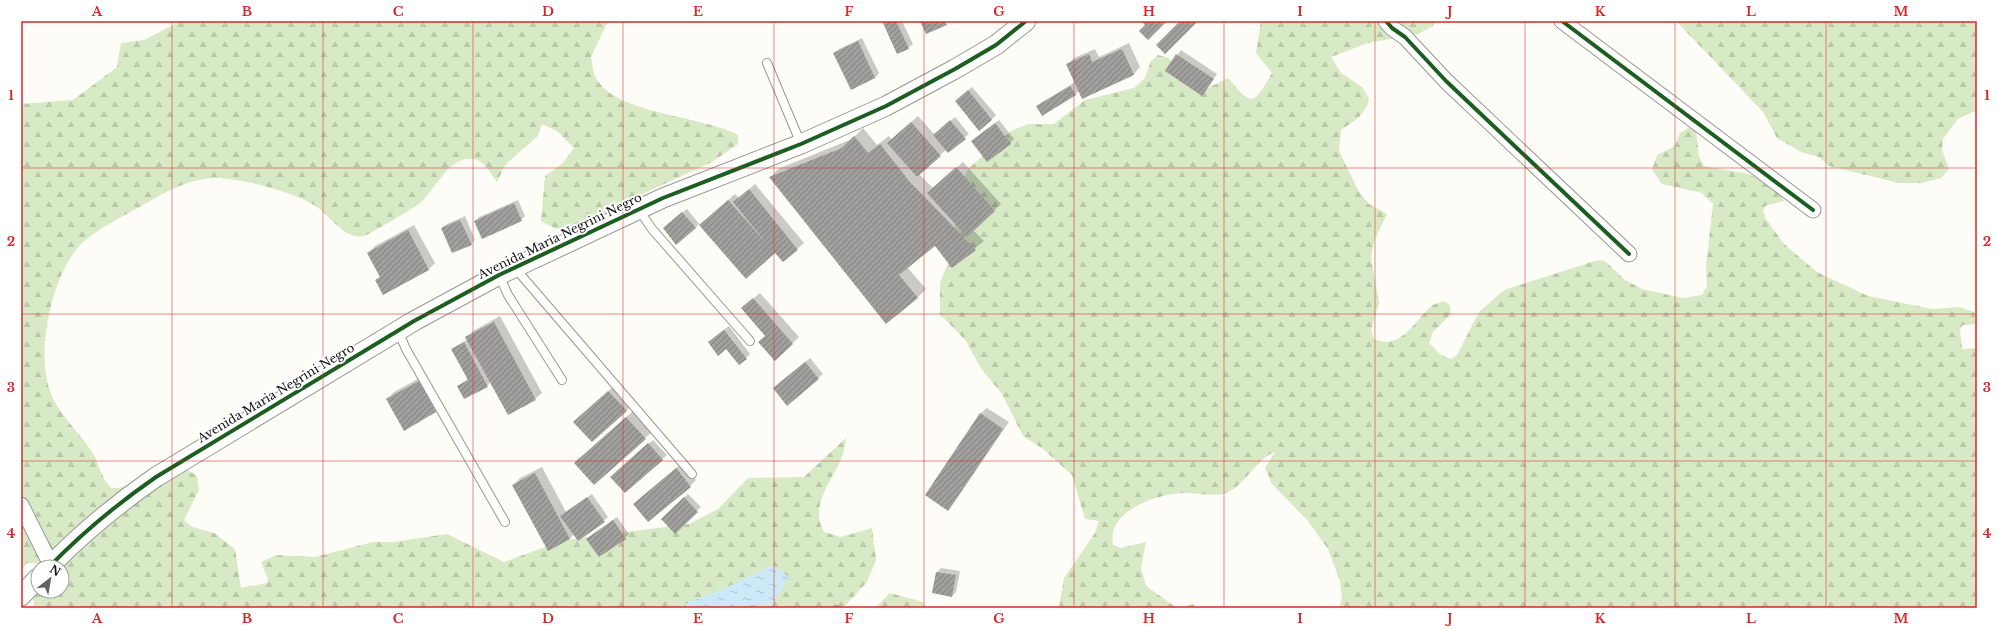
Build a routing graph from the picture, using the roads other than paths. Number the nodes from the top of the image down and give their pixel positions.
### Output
1 (1026, 21) edge
2 (1386, 21) edge
3 (1562, 21) edge
4 (767, 63) dead end
5 (801, 144) junction
6 (639, 210) junction
7 (1814, 210) dead end
8 (1629, 254) dead end
9 (507, 271) junction
10 (398, 331) junction
11 (750, 342) dead end
12 (562, 380) dead end
13 (692, 474) dead end
14 (21, 505) edge
15 (505, 522) dead end
16 (42, 559) edge
17 (57, 559) edge
18 (30, 587) edge
19 (21, 596) edge

1 - 5 street, Avenida Maria Negrini Negro
2 - 8 street
3 - 7 street
4 - 5 lane
5 - 6 street, Avenida Maria Negrini Negro
6 - 9 street, Avenida Maria Negrini Negro
6 - 11 lane
9 - 10 street, Avenida Maria Negrini Negro
9 - 12 lane
9 - 13 lane
10 - 15 lane
10 - 17 street, Avenida Maria Negrini Negro
14 - 16 street
18 - 19 street, Avenida Maria Negrini Negro

